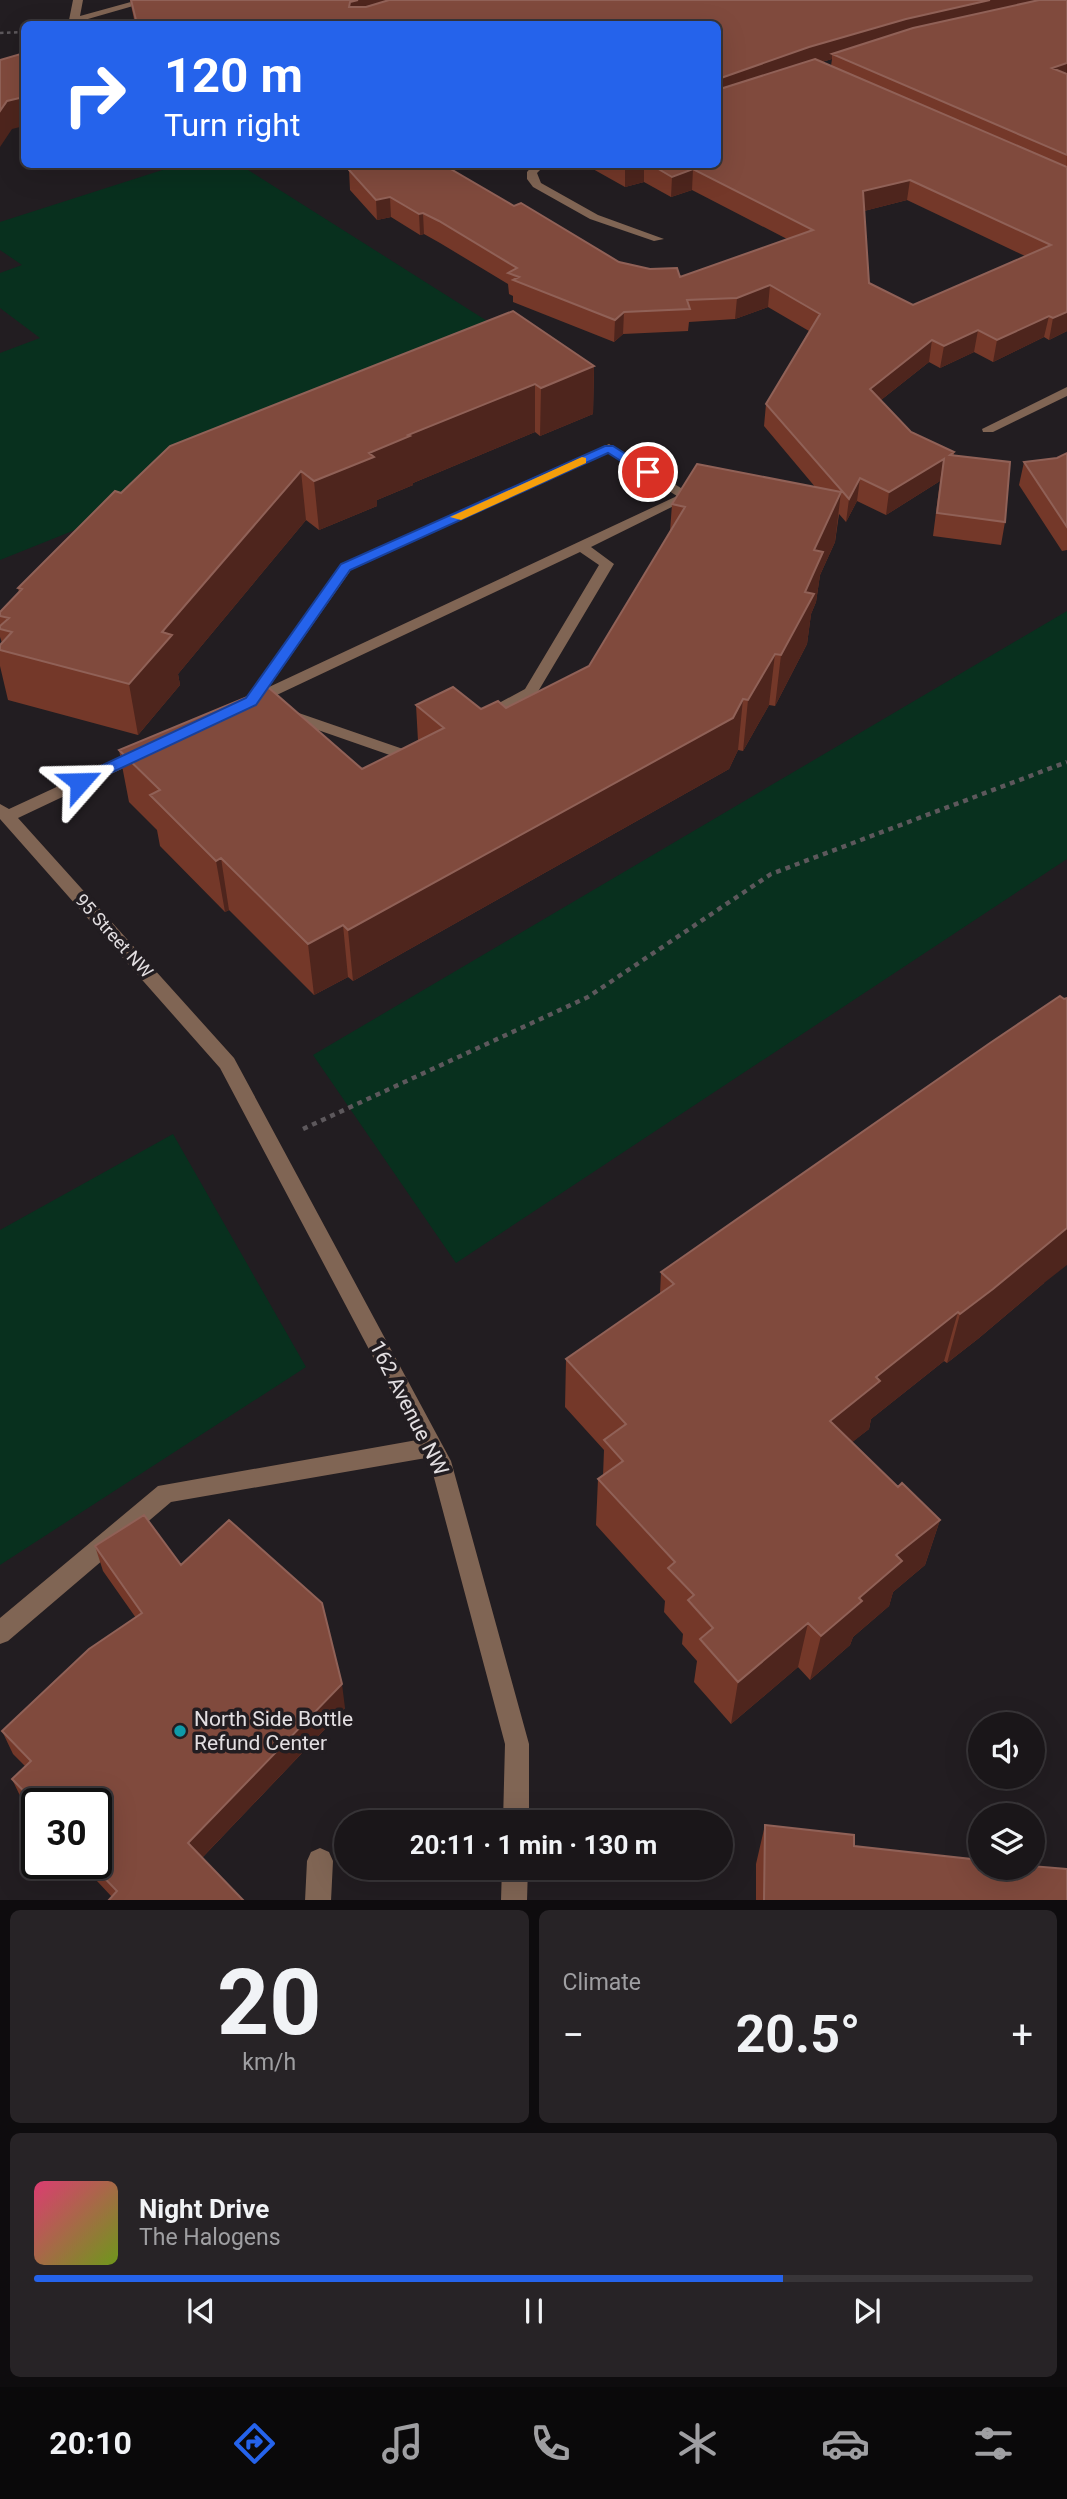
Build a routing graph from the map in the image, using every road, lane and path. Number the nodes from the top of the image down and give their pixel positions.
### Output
1 (78, 0) edge
2 (149, 0) edge
3 (74, 20) junction
4 (84, 21) edge
5 (21, 32) edge
6 (0, 33) edge
7 (536, 168) edge
8 (658, 239) dead end
9 (1067, 391) edge
10 (988, 429) dead end
11 (581, 546) junction
12 (245, 704) junction
13 (473, 721) edge
14 (427, 744) edge
15 (153, 747) edge
16 (1067, 762) edge
17 (4, 813) edge
18 (227, 1063) joint
19 (270, 1143) junction
20 (432, 1447) junction
21 (0, 1633) edge
22 (516, 1810) edge
23 (320, 1861) dead end
24 (515, 1880) edge
25 (318, 1900) edge
26 (514, 1900) edge

1 - 3 street
2 - 3 street
3 - 4 street
5 - 6 path
7 - 8 street
9 - 10 street
11 - 12 street
11 - 12 street
11 - 13 street
12 - 14 street
15 - 17 street
16 - 19 path
17 - 18 street, 95 Street NW
18 - 19 street, 162 Avenue NW
19 - 20 street, 162 Avenue NW
20 - 21 street
20 - 22 street, 162 Avenue NW
23 - 25 street
24 - 26 street

